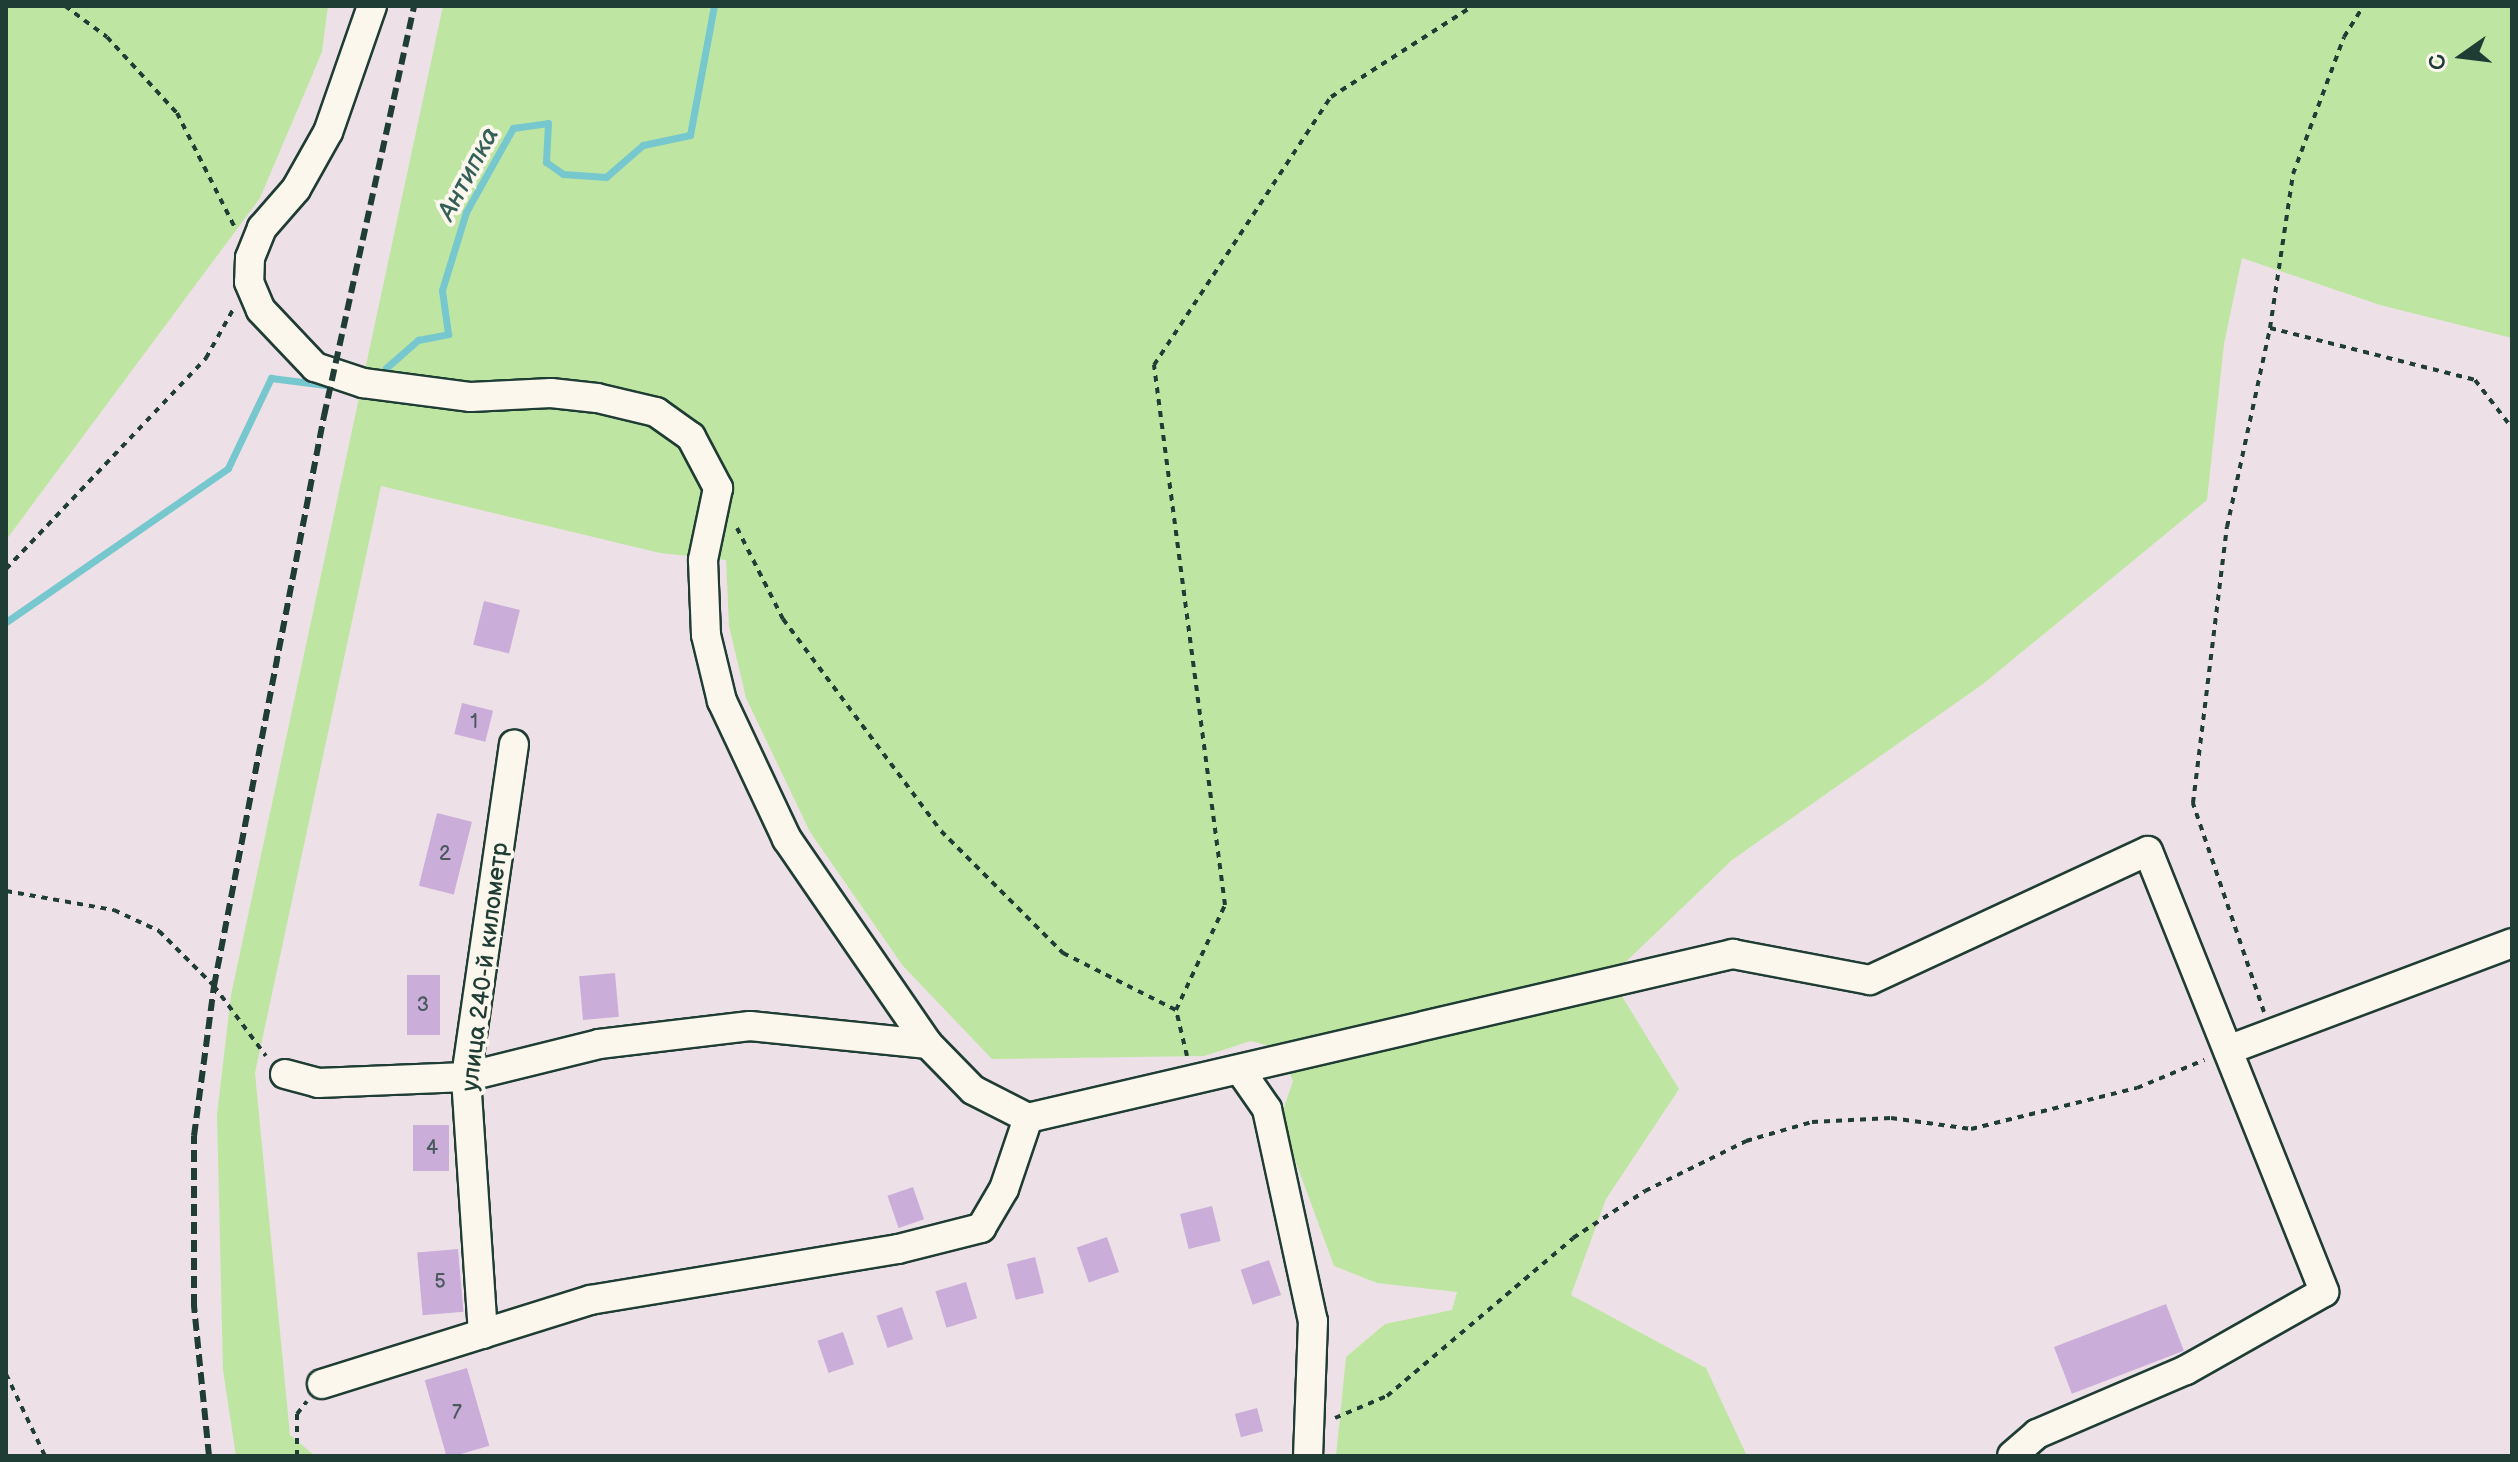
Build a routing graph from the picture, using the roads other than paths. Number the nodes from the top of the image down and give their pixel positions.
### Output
1 (372, 6) edge
2 (514, 744) dead end
3 (2512, 943) edge
4 (928, 1044) junction
5 (2228, 1050) junction
6 (1242, 1073) junction
7 (285, 1074) road end
8 (466, 1077) junction
9 (1028, 1118) junction
10 (483, 1334) junction
11 (322, 1384) road end
12 (1308, 1449) edge
13 (2012, 1456) edge

1 - 4 street
2 - 8 street, улица 240-й километр
3 - 5 street
4 - 8 street
4 - 9 street
5 - 6 street
5 - 13 street
6 - 9 street
6 - 12 street
7 - 8 street
8 - 10 street, улица 240-й километр
9 - 10 street
10 - 11 street

